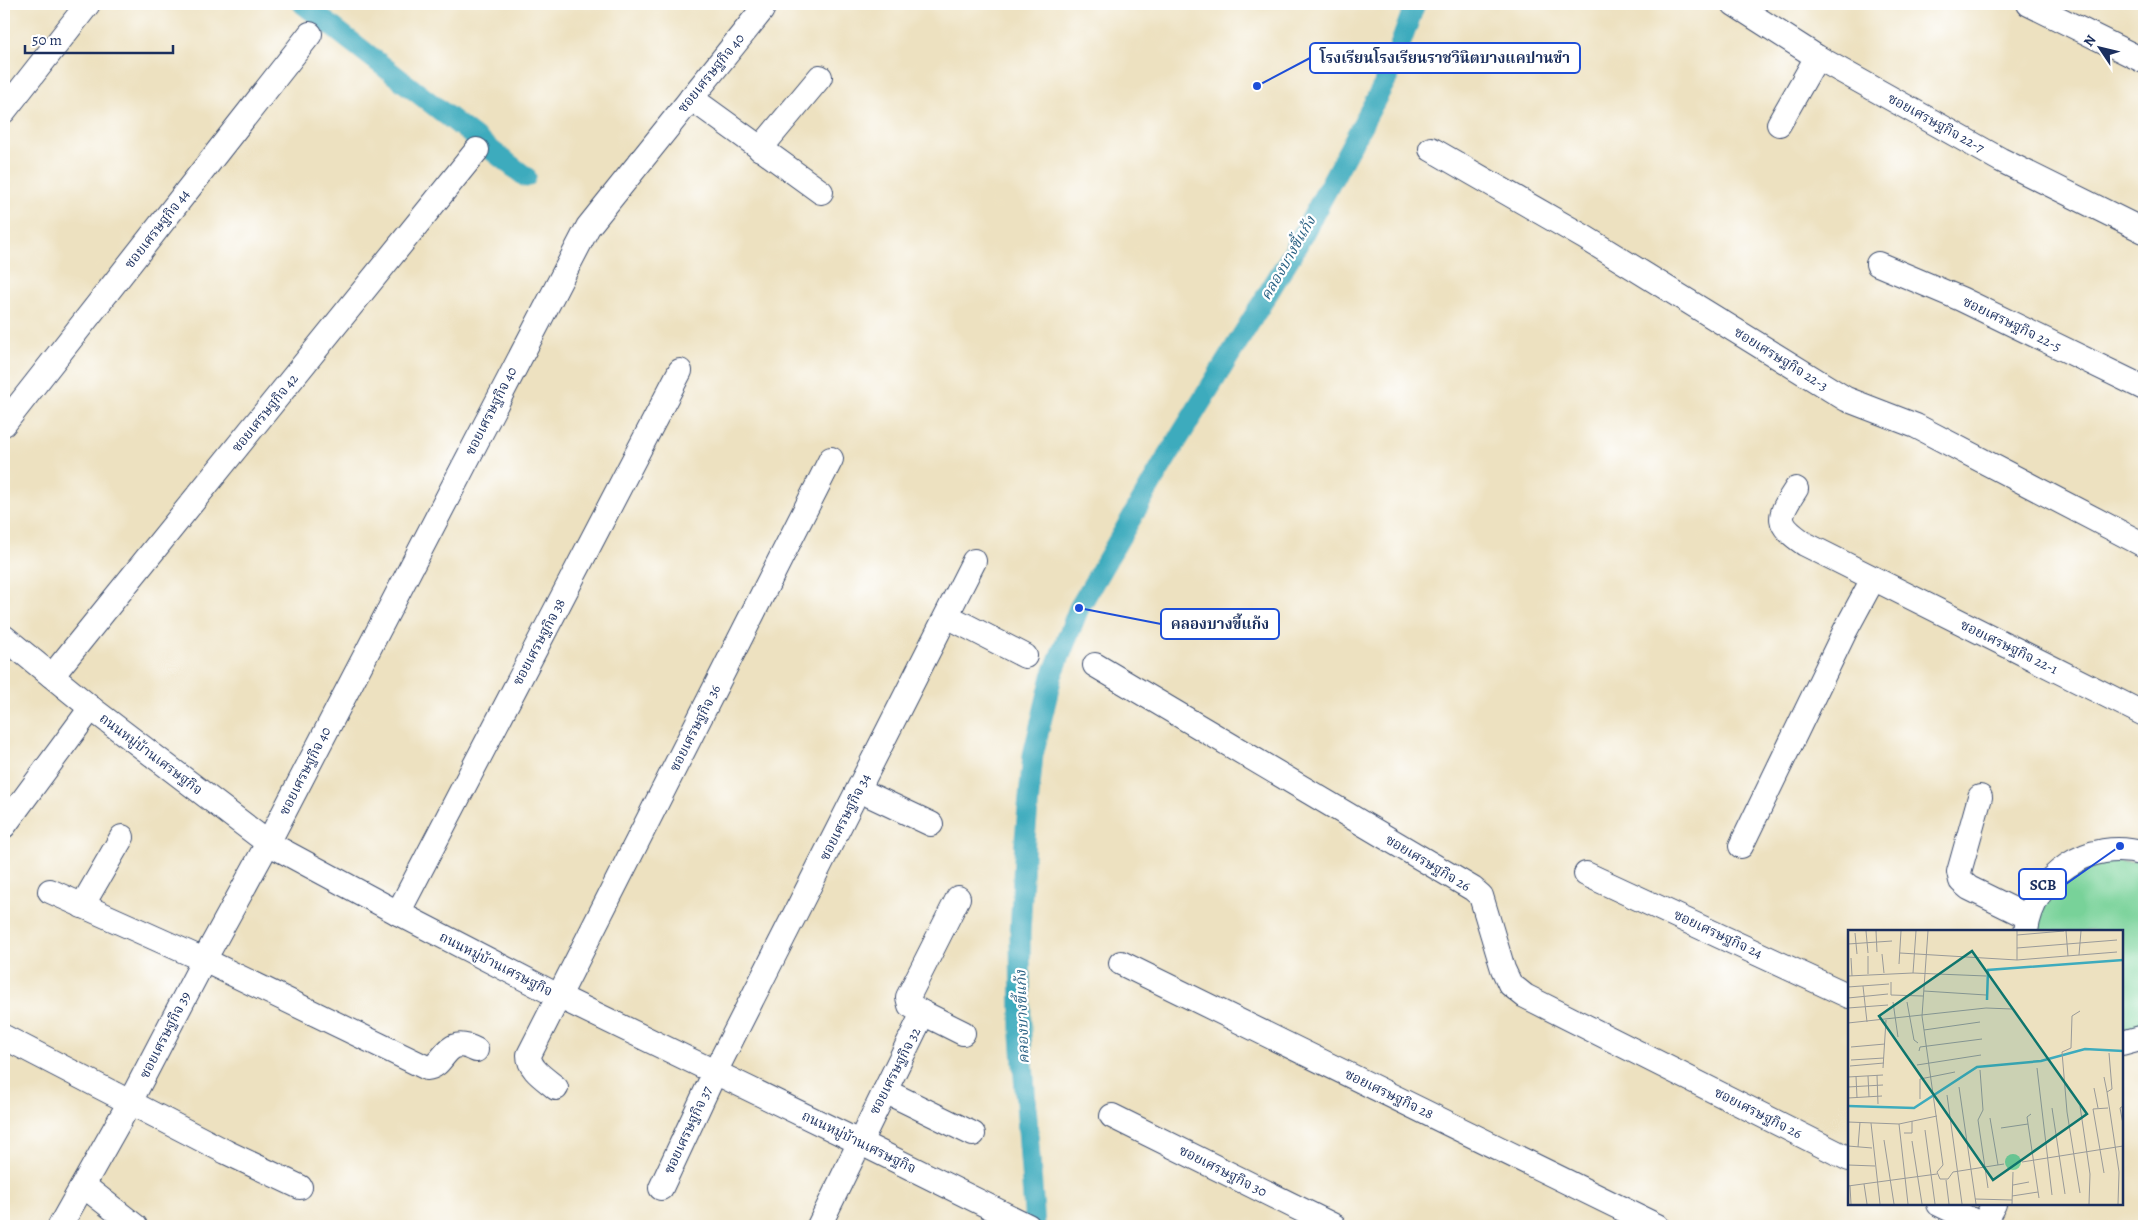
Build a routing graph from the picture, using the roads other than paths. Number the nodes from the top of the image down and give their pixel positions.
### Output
1 (88, 4) edge
2 (1734, 4) edge
3 (2029, 4) edge
4 (762, 10) dead end
5 (310, 34) dead end
6 (1817, 56) junction
7 (2144, 61) edge
8 (820, 77) dead end
9 (691, 98) junction
10 (4, 111) edge
11 (1779, 124) dead end
12 (760, 149) junction
13 (1431, 149) dead end
14 (477, 150) dead end
15 (821, 192) dead end
16 (2144, 231) edge
17 (1878, 264) dead end
18 (680, 371) dead end
19 (2144, 388) edge
20 (4, 424) edge
21 (832, 459) dead end
22 (1796, 489) dead end
23 (2144, 545) edge
24 (974, 561) dead end
25 (1874, 579) junction
26 (947, 616) junction
27 (4, 637) edge
28 (1025, 656) dead end
29 (1095, 665) dead end
30 (52, 676) junction
31 (91, 708) junction
32 (2144, 714) edge
33 (859, 790) junction
34 (1980, 797) dead end
35 (8, 812) edge
36 (931, 824) dead end
37 (122, 837) dead end
38 (268, 843) junction
39 (1741, 846) dead end
40 (2144, 854) edge
41 (1586, 874) dead end
42 (50, 891) dead end
43 (958, 898) dead end
44 (82, 906) junction
45 (398, 913) junction
46 (2027, 924) edge
47 (204, 960) junction
48 (1121, 963) dead end
49 (1848, 996) edge
50 (560, 997) junction
51 (924, 1013) junction
52 (963, 1033) dead end
53 (4, 1037) edge
54 (2144, 1037) edge
55 (2123, 1043) edge
56 (476, 1050) dead end
57 (714, 1072) junction
58 (556, 1088) dead end
59 (885, 1091) junction
60 (130, 1102) junction
61 (1112, 1116) dead end
62 (973, 1134) dead end
63 (859, 1142) junction
64 (1848, 1158) edge
65 (84, 1186) junction
66 (300, 1187) dead end
67 (661, 1188) dead end
68 (1941, 1205) edge
69 (1994, 1205) edge
70 (60, 1226) edge
71 (135, 1226) edge
72 (819, 1226) edge
73 (1028, 1226) edge
74 (1334, 1226) edge
75 (1657, 1226) edge
76 (1983, 1226) edge

1 - 10 street
2 - 6 street, ซอยเศรษฐกิจ 22-7
3 - 7 street
4 - 9 street, ซอยเศรษฐกิจ 40
5 - 20 street, ซอยเศรษฐกิจ 44
6 - 11 street
6 - 16 street, ซอยเศรษฐกิจ 22-7
8 - 12 street
9 - 12 street
9 - 38 street, ซอยเศรษฐกิจ 40
12 - 15 street
13 - 23 street, ซอยเศรษฐกิจ 22-3
14 - 30 street, ซอยเศรษฐกิจ 42
17 - 19 street, ซอยเศรษฐกิจ 22-5
18 - 45 street, ซอยเศรษฐกิจ 38
21 - 50 street, ซอยเศรษฐกิจ 36
22 - 25 street, ซอยเศรษฐกิจ 22-1
24 - 26 street, ซอยเศรษฐกิจ 34
25 - 32 street, ซอยเศรษฐกิจ 22-1
25 - 39 street
26 - 28 street
26 - 33 street, ซอยเศรษฐกิจ 34
27 - 30 street, ถนนหมู่บ้านเศรษฐกิจ
29 - 64 street, ซอยเศรษฐกิจ 26
30 - 31 street, ถนนหมู่บ้านเศรษฐกิจ
31 - 35 street
31 - 38 street, ถนนหมู่บ้านเศรษฐกิจ
33 - 36 street
33 - 57 street, ซอยเศรษฐกิจ 34
34 - 46 street
37 - 44 street
38 - 45 street, ถนนหมู่บ้านเศรษฐกิจ
38 - 47 street, ซอยเศรษฐกิจ 39
40 - 46 street
41 - 49 street, ซอยเศรษฐกิจ 24
42 - 44 street
43 - 51 street, ซอยเศรษฐกิจ 32
44 - 47 street
45 - 50 street, ถนนหมู่บ้านเศรษฐกิจ
47 - 56 street
47 - 60 street, ซอยเศรษฐกิจ 39
48 - 75 street, ซอยเศรษฐกิจ 28
50 - 57 street, ถนนหมู่บ้านเศรษฐกิจ
50 - 58 street, ซอยเศรษฐกิจ 36
51 - 52 street
51 - 59 street, ซอยเศรษฐกิจ 32
53 - 60 street
54 - 55 street
57 - 63 street, ถนนหมู่บ้านเศรษฐกิจ
57 - 67 street, ซอยเศรษฐกิจ 37
59 - 62 street
59 - 63 street, ซอยเศรษฐกิจ 32
60 - 65 street, ซอยเศรษฐกิจ 39
60 - 66 street
61 - 74 street, ซอยเศรษฐกิจ 30
63 - 72 street, ซอยเศรษฐกิจ 32
63 - 73 street, ถนนหมู่บ้านเศรษฐกิจ
65 - 70 street, ซอยเศรษฐกิจ 39
65 - 71 street
68 - 76 street
69 - 76 street

